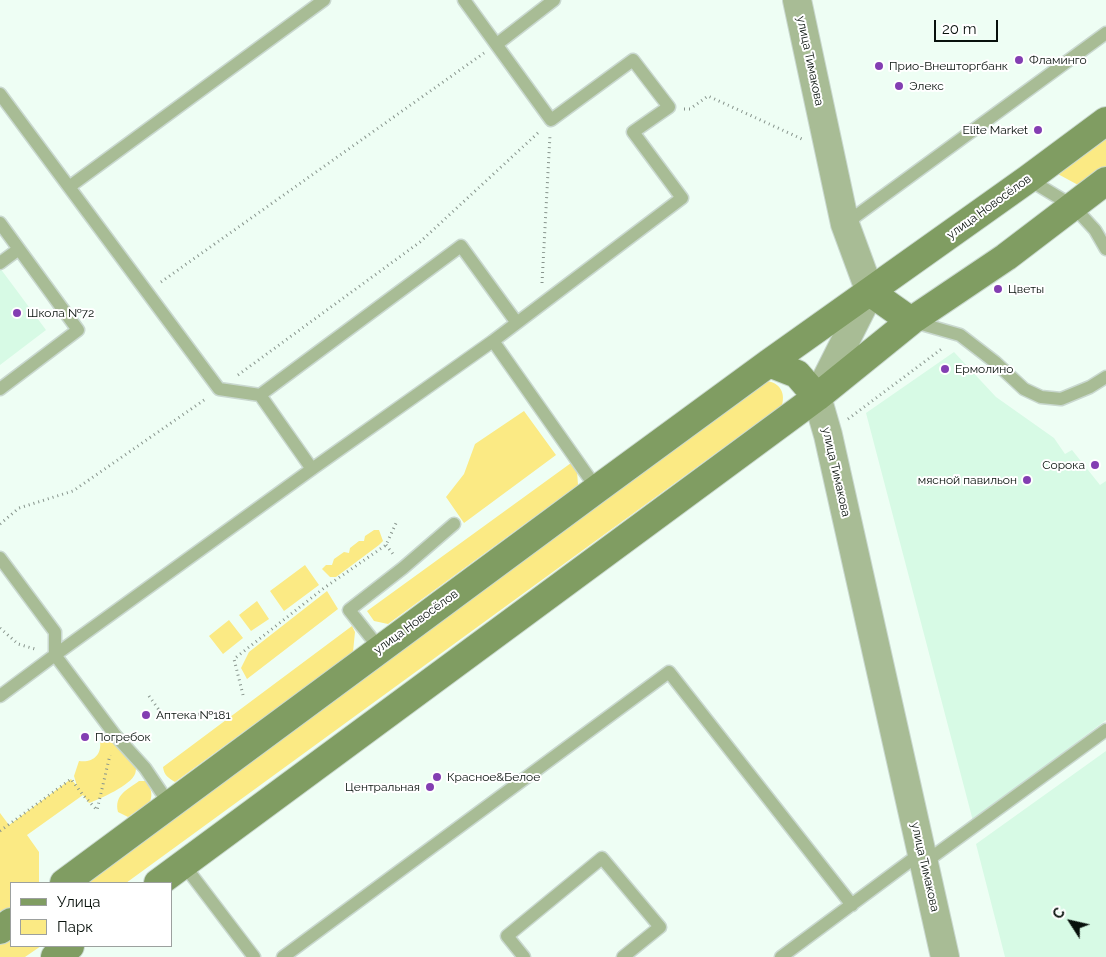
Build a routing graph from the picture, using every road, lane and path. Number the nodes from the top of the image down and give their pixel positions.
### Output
1 (324, 0) edge
2 (464, 0) edge
3 (554, 0) edge
4 (797, 0) edge
5 (1106, 33) edge
6 (496, 44) junction
7 (0, 94) edge
8 (669, 107) junction
9 (551, 120) junction
10 (1106, 121) edge
11 (829, 152) junction
12 (1028, 179) junction
13 (1106, 181) edge
14 (69, 187) junction
15 (1073, 206) junction
16 (0, 223) edge
17 (845, 224) junction
18 (19, 249) junction
19 (1106, 249) edge
20 (0, 263) edge
21 (147, 292) junction
22 (870, 292) junction
23 (541, 304) junction
24 (517, 322) junction
25 (912, 322) junction
26 (960, 336) junction
27 (493, 341) junction
28 (769, 363) junction
29 (1106, 376) edge
30 (0, 389) edge
31 (219, 389) junction
32 (260, 395) junction
33 (817, 397) junction
34 (828, 435) junction
35 (312, 469) junction
36 (597, 489) junction
37 (397, 521) dead end
38 (0, 524) edge
39 (454, 524) dead end
40 (0, 558) edge
41 (0, 628) edge
42 (380, 649) junction
43 (55, 654) junction
44 (243, 695) dead end
45 (0, 696) edge
46 (149, 696) dead end
47 (204, 714) dead end
48 (1106, 730) edge
49 (115, 735) junction
50 (170, 805) junction
51 (0, 831) edge
52 (922, 858) junction
53 (184, 865) junction
54 (65, 882) edge
55 (159, 882) edge
56 (852, 905) junction
57 (254, 957) edge
58 (283, 957) edge
59 (524, 957) edge
60 (623, 957) edge
61 (781, 957) edge
62 (945, 957) edge

1 - 14 lane
2 - 6 lane
3 - 6 lane
4 - 11 street, улица Тимакова
5 - 17 lane
6 - 9 lane
6 - 21 path
7 - 14 lane
8 - 9 lane
8 - 11 path
8 - 23 lane
9 - 23 path
9 - 31 path
10 - 12 main road, улица Новосёлов
11 - 17 street, улица Тимакова
12 - 15 lane
12 - 22 main road, улица Новосёлов
13 - 15 main road
14 - 21 lane
15 - 19 lane
15 - 25 main road
16 - 18 lane
17 - 22 street, улица Тимакова
18 - 20 lane
18 - 30 lane
21 - 31 lane
22 - 25 main road
22 - 28 main road, улица Новосёлов
22 - 33 street
23 - 24 lane
24 - 27 lane
24 - 32 lane
25 - 26 lane
25 - 33 main road
26 - 29 lane
26 - 34 path
27 - 35 lane
27 - 36 lane
28 - 33 main road
28 - 36 main road, улица Новосёлов
31 - 32 lane
31 - 38 path
32 - 35 lane
33 - 34 street, улица Тимакова
33 - 53 main road
34 - 52 street, улица Тимакова
35 - 43 lane
36 - 42 main road, улица Новосёлов
37 - 44 path
39 - 42 lane
40 - 43 lane
41 - 43 path
42 - 50 main road, улица Новосёлов
43 - 45 lane
43 - 49 lane
46 - 47 path
48 - 52 lane
49 - 50 lane
49 - 51 path
50 - 54 main road, улица Новосёлов
52 - 56 lane
52 - 62 street, улица Тимакова
53 - 55 main road
53 - 57 lane
56 - 58 lane
56 - 61 lane
59 - 60 lane

